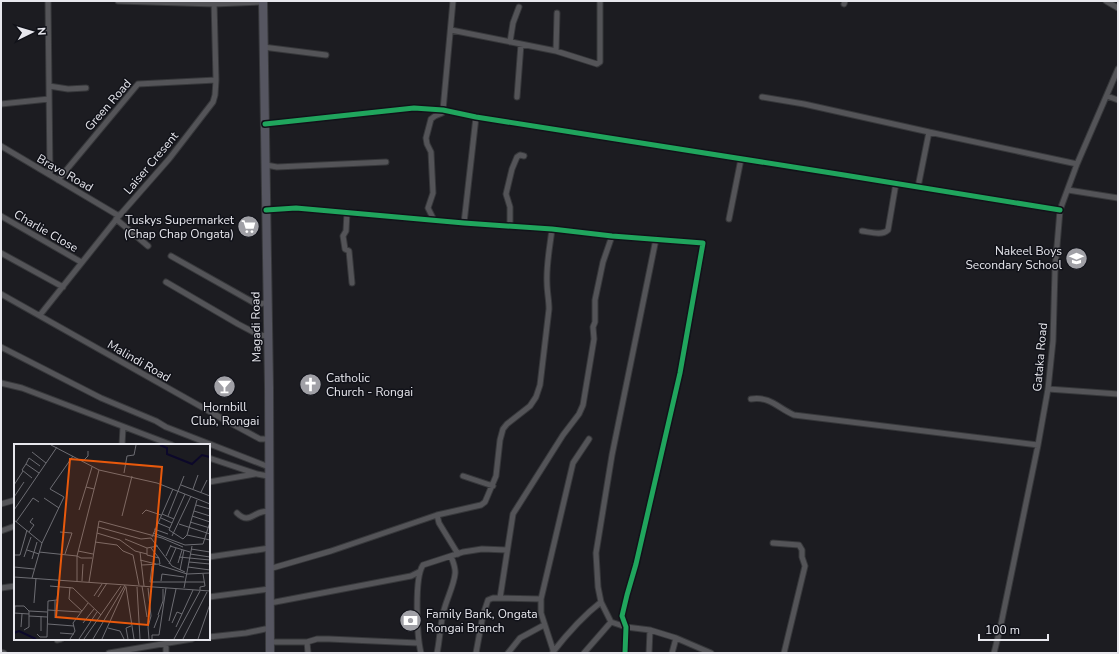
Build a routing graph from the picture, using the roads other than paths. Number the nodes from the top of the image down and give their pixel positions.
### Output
1 (48, 1) edge
2 (118, 1) edge
3 (263, 1) edge
4 (453, 1) edge
5 (600, 1) edge
6 (1106, 1) edge
7 (180, 2) edge
8 (214, 3) edge
9 (519, 7) dead end
10 (1118, 8) edge
11 (557, 13) dead end
12 (451, 30) junction
13 (510, 42) junction
14 (521, 44) junction
15 (263, 47) junction
16 (556, 51) junction
17 (326, 55) dead end
18 (1118, 69) edge
19 (216, 80) junction
20 (49, 86) junction
21 (86, 88) dead end
22 (517, 96) dead end
23 (1107, 96) junction
24 (762, 97) dead end
25 (49, 99) junction
26 (1118, 100) edge
27 (1, 104) edge
28 (443, 111) junction
29 (476, 118) junction
30 (265, 124) junction
31 (929, 132) junction
32 (1, 146) edge
33 (524, 156) dead end
34 (740, 159) junction
35 (386, 162) dead end
36 (1076, 164) junction
37 (266, 165) junction
38 (50, 175) junction
39 (58, 180) junction
40 (896, 183) junction
41 (918, 187) junction
42 (1068, 190) junction
43 (1118, 198) edge
44 (266, 210) junction
45 (1060, 210) junction
46 (347, 212) junction
47 (1, 216) edge
48 (118, 218) junction
49 (729, 219) dead end
50 (434, 220) junction
51 (464, 223) junction
52 (510, 226) junction
53 (552, 229) junction
54 (862, 231) dead end
55 (612, 236) junction
56 (656, 239) junction
57 (148, 246) dead end
58 (1, 253) edge
59 (171, 256) dead end
60 (82, 262) junction
61 (166, 282) dead end
62 (352, 283) dead end
63 (63, 287) junction
64 (1, 294) edge
65 (268, 302) junction
66 (40, 315) junction
67 (268, 336) junction
68 (1, 347) edge
69 (1, 383) edge
70 (1048, 389) junction
71 (1118, 394) edge
72 (751, 399) dead end
73 (123, 427) junction
74 (269, 439) junction
75 (589, 439) dead end
76 (122, 444) edge
77 (169, 444) edge
78 (210, 444) edge
79 (210, 444) edge
80 (1038, 446) junction
81 (210, 458) edge
82 (269, 467) junction
83 (257, 474) junction
84 (268, 476) junction
85 (463, 476) dead end
86 (210, 482) edge
87 (493, 486) junction
88 (14, 500) edge
89 (1, 504) edge
90 (270, 512) junction
91 (237, 513) dead end
92 (437, 515) junction
93 (14, 526) edge
94 (1, 531) edge
95 (774, 543) dead end
96 (270, 548) junction
97 (507, 550) junction
98 (458, 554) junction
99 (451, 556) junction
100 (210, 557) edge
101 (269, 569) junction
102 (419, 572) junction
103 (14, 586) edge
104 (1, 588) edge
105 (269, 589) junction
106 (210, 597) edge
107 (500, 598) junction
108 (541, 599) junction
109 (601, 602) junction
110 (270, 603) junction
111 (611, 622) junction
112 (544, 625) junction
113 (270, 628) junction
114 (626, 628) junction
115 (650, 630) junction
116 (210, 637) edge
117 (676, 638) junction
118 (187, 640) edge
119 (270, 642) junction
120 (307, 642) junction
121 (418, 643) junction
122 (166, 644) junction
123 (1, 652) edge
124 (554, 652) edge
125 (4, 653) edge
126 (109, 653) edge
127 (166, 653) edge
128 (270, 653) edge
129 (308, 653) edge
130 (421, 653) edge
131 (437, 653) edge
132 (476, 653) edge
133 (508, 653) edge
134 (584, 653) edge
135 (625, 653) edge
136 (649, 653) edge
137 (672, 653) edge
138 (711, 653) edge
139 (784, 653) edge
140 (994, 653) edge

1 - 20 street
2 - 7 street
3 - 8 street
3 - 15 highway, Magadi Road
4 - 12 street
5 - 16 street
6 - 10 street
7 - 8 street
8 - 19 street, Laiser Cresent
9 - 13 street
11 - 16 street
12 - 13 street
12 - 28 street
13 - 14 street
14 - 16 street
14 - 22 street
15 - 17 street
15 - 30 highway, Magadi Road
18 - 23 street, Gataka Road
19 - 39 street, Green Road
19 - 48 street, Laiser Cresent
20 - 21 street
20 - 25 street
23 - 26 street
23 - 36 street, Gataka Road
24 - 31 street
25 - 27 street
25 - 38 street
28 - 29 street
28 - 30 street
28 - 50 street
29 - 34 street
29 - 51 street
30 - 37 highway, Magadi Road
31 - 36 street
31 - 41 street
32 - 38 street, Bravo Road
33 - 52 street
34 - 40 street
34 - 49 street
35 - 37 street
36 - 42 street, Gataka Road
37 - 44 highway, Magadi Road
38 - 39 street, Bravo Road
39 - 48 street, Bravo Road
40 - 41 street
40 - 54 street
41 - 45 street
42 - 43 street
42 - 45 street, Gataka Road
44 - 46 street
44 - 65 highway, Magadi Road
45 - 70 street, Gataka Road
46 - 50 street
46 - 62 street
47 - 60 street, Charlie Close
48 - 57 street, Bravo Road
48 - 60 street, Laiser Cresent
50 - 51 street
51 - 52 street
52 - 53 street
53 - 55 street
53 - 87 street
55 - 56 street
55 - 97 street
56 - 109 street
56 - 114 street
58 - 63 street
59 - 65 street
60 - 63 street, Laiser Cresent
61 - 67 street
63 - 66 street, Laiser Cresent
64 - 66 street, Malindi Road
65 - 67 highway, Magadi Road
66 - 74 street, Malindi Road
67 - 74 highway, Magadi Road
68 - 78 street
69 - 73 street
70 - 71 street
70 - 80 street, Gataka Road
72 - 80 street
73 - 76 street
73 - 77 street
74 - 82 highway, Magadi Road
75 - 108 street
79 - 82 street
80 - 140 street, Gataka Road
81 - 83 street
82 - 84 highway, Magadi Road
83 - 84 street
83 - 86 street
84 - 90 highway, Magadi Road
85 - 87 street
87 - 92 street
88 - 89 street
90 - 91 street
90 - 96 highway, Magadi Road
92 - 98 street
92 - 101 street
93 - 94 street
95 - 139 street
96 - 100 street
96 - 101 highway, Magadi Road
97 - 98 street
97 - 107 street
98 - 99 street
99 - 102 street
99 - 131 street
101 - 105 highway, Magadi Road
102 - 110 street
102 - 121 street
103 - 104 street
105 - 106 street
105 - 110 highway, Magadi Road
107 - 108 street
107 - 132 street
108 - 112 street
109 - 111 street
109 - 124 street
110 - 113 highway, Magadi Road
111 - 114 street
111 - 134 street
112 - 124 street
112 - 133 street
113 - 116 street
113 - 119 highway, Magadi Road
114 - 115 street
114 - 135 street
115 - 117 street
115 - 136 street
117 - 137 street
117 - 138 street
118 - 122 street
119 - 120 street
119 - 128 highway, Magadi Road
120 - 121 street
120 - 129 street
121 - 130 street
122 - 126 street
122 - 127 street
123 - 125 street

